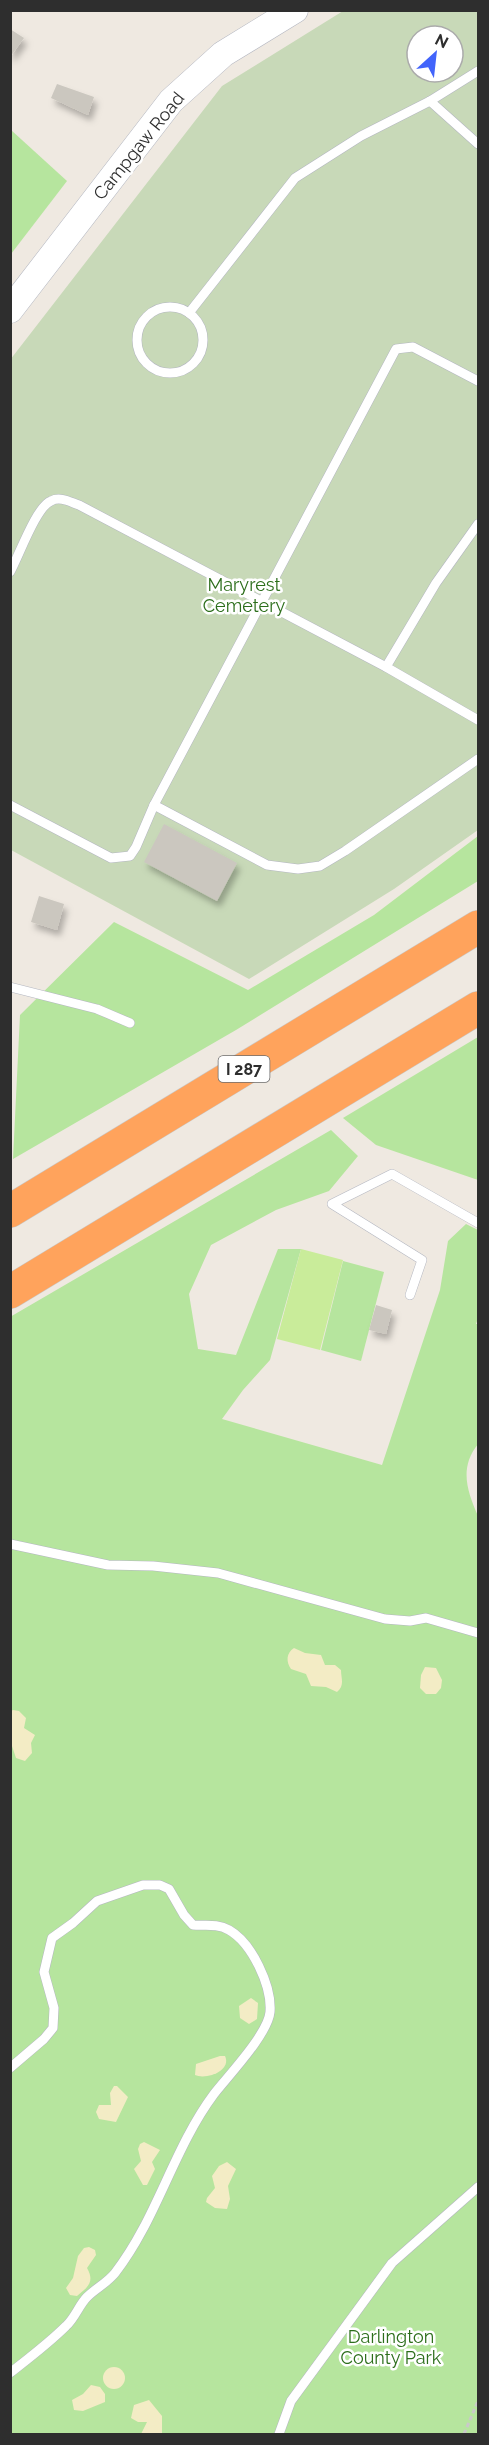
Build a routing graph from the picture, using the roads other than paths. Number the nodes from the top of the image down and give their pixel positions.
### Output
1 (295, 10) edge
2 (478, 71) edge
3 (430, 101) junction
4 (478, 144) edge
5 (10, 310) edge
6 (189, 313) junction
7 (478, 381) edge
8 (477, 529) edge
9 (10, 572) edge
10 (260, 602) junction
11 (386, 667) junction
12 (478, 720) edge
13 (478, 759) edge
14 (10, 805) edge
15 (154, 805) junction
16 (478, 927) edge
17 (10, 987) edge
18 (478, 1008) edge
19 (130, 1023) dead end
20 (10, 1211) edge
21 (478, 1223) edge
22 (10, 1292) edge
23 (410, 1295) dead end
24 (10, 1544) edge
25 (478, 1633) edge
26 (10, 2068) edge
27 (478, 2187) edge
28 (10, 2373) edge
29 (279, 2434) edge

1 - 5 main road, Campgaw Road
2 - 3 lane
3 - 4 lane
3 - 6 lane
6 - 6 lane
7 - 10 lane
8 - 11 lane
9 - 10 lane
10 - 11 lane
10 - 15 lane
11 - 12 lane
13 - 15 lane
14 - 15 lane
16 - 20 highway, I 287
17 - 19 lane
18 - 22 highway
21 - 23 lane
24 - 25 lane
26 - 28 lane
27 - 29 lane

